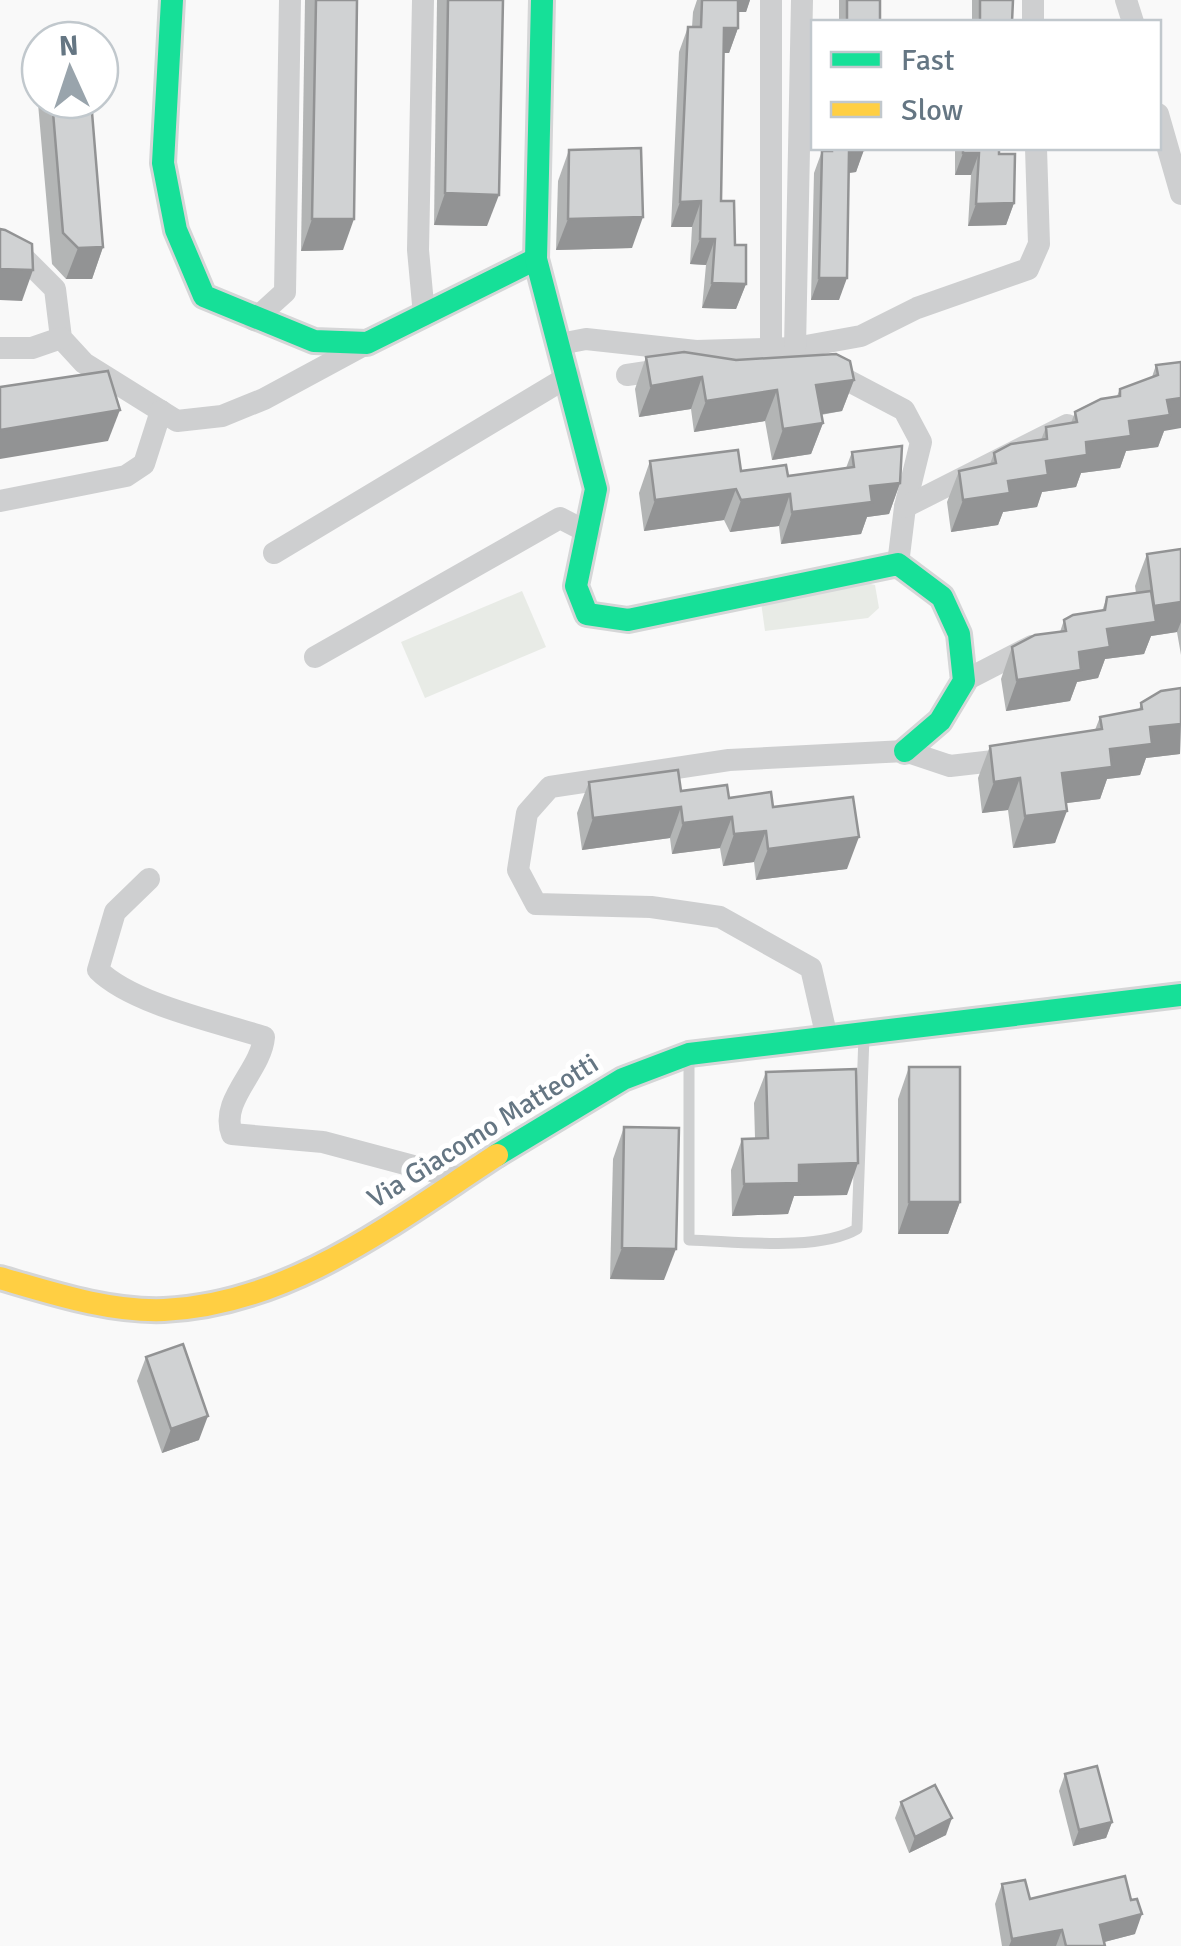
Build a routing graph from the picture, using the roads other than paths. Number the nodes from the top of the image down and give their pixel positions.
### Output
1 (172, 0) edge
2 (290, 0) edge
3 (423, 0) edge
4 (542, 0) edge
5 (771, 0) edge
6 (802, 0) edge
7 (1161, 124) edge
8 (1036, 150) edge
9 (1181, 194) edge
10 (0, 248) edge
11 (536, 259) junction
12 (424, 315) junction
13 (254, 320) junction
14 (60, 338) junction
15 (367, 343) junction
16 (560, 344) junction
17 (0, 348) edge
18 (795, 348) junction
19 (771, 349) junction
20 (810, 371) edge
21 (707, 374) edge
22 (569, 376) junction
23 (626, 376) dead end
24 (161, 412) junction
25 (1092, 412) edge
26 (0, 501) edge
27 (905, 507) junction
28 (589, 533) junction
29 (274, 552) dead end
30 (898, 564) junction
31 (1060, 632) edge
32 (316, 657) dead end
33 (964, 682) junction
34 (905, 751) junction
35 (1034, 752) edge
36 (149, 879) dead end
37 (1181, 996) edge
38 (1129, 1003) junction
39 (1181, 1013) edge
40 (864, 1034) junction
41 (827, 1038) junction
42 (689, 1054) junction
43 (458, 1178) junction
44 (0, 1278) edge

1 - 13 street
2 - 13 street
3 - 12 street
4 - 11 street
5 - 19 street
6 - 18 street
7 - 9 street
8 - 18 street
10 - 14 street
11 - 12 street
11 - 16 street
12 - 15 street
13 - 15 street
14 - 17 street
14 - 24 street
15 - 24 street
16 - 19 street
16 - 22 street
18 - 19 street
20 - 27 street
21 - 23 street
22 - 28 street
22 - 29 street
24 - 26 street
25 - 27 street
27 - 30 street
28 - 30 street
28 - 32 street
30 - 33 street
31 - 33 street
33 - 34 street
34 - 35 street
34 - 41 street
36 - 43 street
37 - 38 street, Via Giacomo Matteotti
38 - 39 street, Via Giacomo Matteotti
38 - 40 street, Via Giacomo Matteotti
40 - 41 street, Via Giacomo Matteotti
40 - 42 lane
41 - 42 street, Via Giacomo Matteotti
42 - 43 street, Via Giacomo Matteotti
43 - 44 street, Via Giacomo Matteotti

